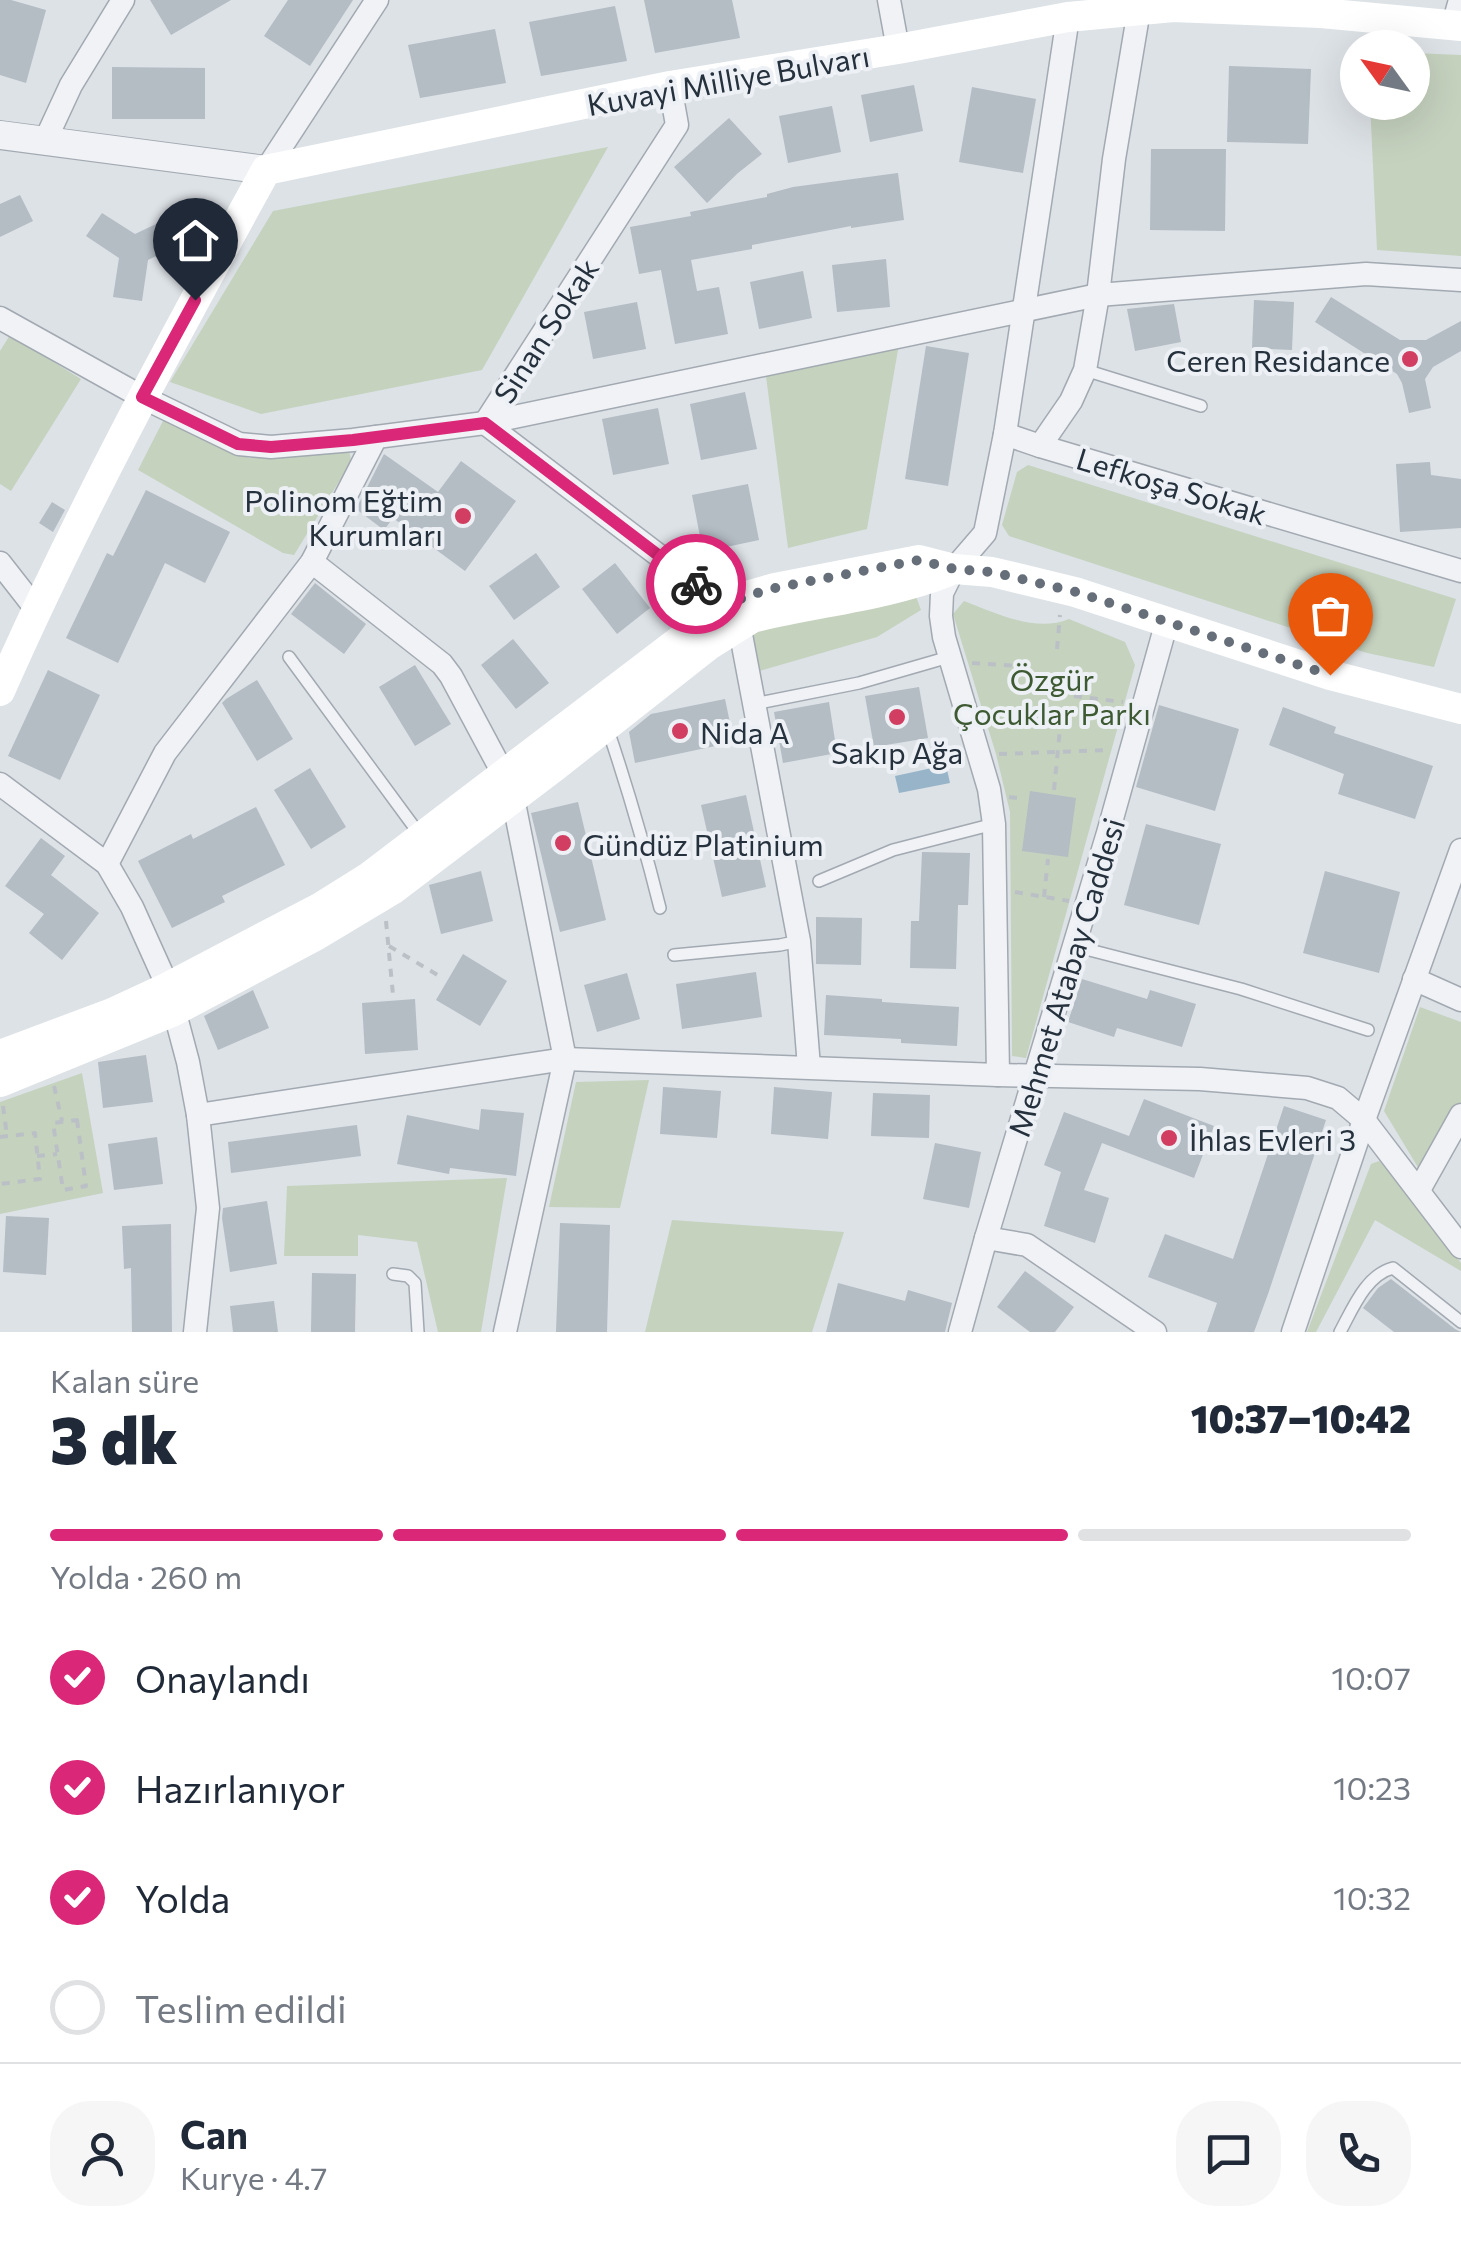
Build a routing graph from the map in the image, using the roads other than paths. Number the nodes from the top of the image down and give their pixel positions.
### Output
1 (123, 0) edge
2 (377, 0) edge
3 (890, 0) edge
4 (1148, 7) edge
5 (1323, 7) edge
6 (1068, 17) junction
7 (1458, 17) edge
8 (898, 50) junction
9 (670, 86) junction
10 (0, 135) edge
11 (44, 141) junction
12 (266, 170) junction
13 (1461, 280) edge
14 (1098, 296) junction
15 (1026, 311) junction
16 (0, 318) edge
17 (1085, 370) junction
18 (142, 397) junction
19 (1202, 406) dead end
20 (485, 423) junction
21 (1005, 434) junction
22 (376, 437) junction
23 (1040, 446) junction
24 (312, 562) junction
25 (0, 563) edge
26 (954, 569) junction
27 (1461, 571) edge
28 (36, 609) junction
29 (732, 615) junction
30 (1167, 621) junction
31 (289, 657) dead end
32 (951, 660) junction
33 (0, 691) edge
34 (754, 704) junction
35 (1461, 710) edge
36 (607, 725) junction
37 (0, 784) edge
38 (508, 786) junction
39 (994, 824) junction
40 (422, 839) junction
41 (1461, 850) edge
42 (107, 864) junction
43 (819, 881) dead end
44 (660, 908) dead end
45 (799, 941) junction
46 (1074, 946) junction
47 (674, 956) dead end
48 (1414, 980) junction
49 (171, 999) junction
50 (1461, 1000) edge
51 (1368, 1030) dead end
52 (0, 1054) edge
53 (565, 1059) junction
54 (809, 1066) junction
55 (998, 1076) junction
56 (1036, 1076) junction
57 (1, 1090) edge
58 (198, 1114) junction
59 (1461, 1115) edge
60 (1364, 1120) junction
61 (1420, 1190) junction
62 (986, 1238) junction
63 (1461, 1247) edge
64 (393, 1274) dead end
65 (1461, 1322) edge
66 (195, 1332) edge
67 (418, 1332) edge
68 (505, 1332) edge
69 (960, 1332) edge
70 (1155, 1332) edge
71 (1293, 1332) edge
72 (1340, 1332) edge

1 - 11 street
2 - 12 street
3 - 8 street
4 - 5 main road, Kuvayi Milliye Bulvarı
4 - 6 main road, Kuvayi Milliye Bulvarı
4 - 14 street, Lefkoşa Sokak
5 - 7 main road, Kuvayi Milliye Bulvarı
6 - 8 main road, Kuvayi Milliye Bulvarı
6 - 15 street
8 - 9 main road, Kuvayi Milliye Bulvarı
9 - 12 main road, Kuvayi Milliye Bulvarı
9 - 20 street, Sinan Sokak
10 - 11 street, Kuvayi Milliye Bulvarı
11 - 12 street, Kuvayi Milliye Bulvarı
12 - 18 main road
13 - 14 street
14 - 15 street
14 - 17 street, Lefkoşa Sokak
15 - 20 street
15 - 21 street
16 - 18 street
17 - 19 lane
17 - 23 street, Lefkoşa Sokak
18 - 22 street
18 - 28 main road
20 - 22 street
20 - 29 street, Sinan Sokak
21 - 23 street
21 - 26 street
22 - 24 street
23 - 27 street, Lefkoşa Sokak
24 - 38 street
24 - 42 street
25 - 28 street
26 - 29 main road
26 - 30 main road
26 - 32 street
28 - 33 main road
29 - 34 street
29 - 36 main road
29 - 38 main road
30 - 35 main road
30 - 46 street, Mehmet Atabay Caddesi
31 - 40 lane
32 - 34 lane
32 - 39 street
34 - 45 street
36 - 38 main road
36 - 44 lane
37 - 42 street
38 - 40 main road
38 - 49 main road
38 - 53 street
39 - 43 lane
39 - 55 street
40 - 49 main road
41 - 48 street
42 - 49 street
45 - 47 lane
45 - 54 street
46 - 51 lane
46 - 56 street, Mehmet Atabay Caddesi
48 - 50 street
48 - 60 street
49 - 52 main road
49 - 57 main road
49 - 58 street
53 - 54 street
53 - 58 street
53 - 68 street
54 - 55 street
55 - 56 street
56 - 60 street
56 - 62 street, Mehmet Atabay Caddesi
58 - 66 street
59 - 61 street
60 - 61 street
60 - 71 street
61 - 63 street
62 - 69 street, Mehmet Atabay Caddesi
62 - 70 street
64 - 67 lane
65 - 72 lane

